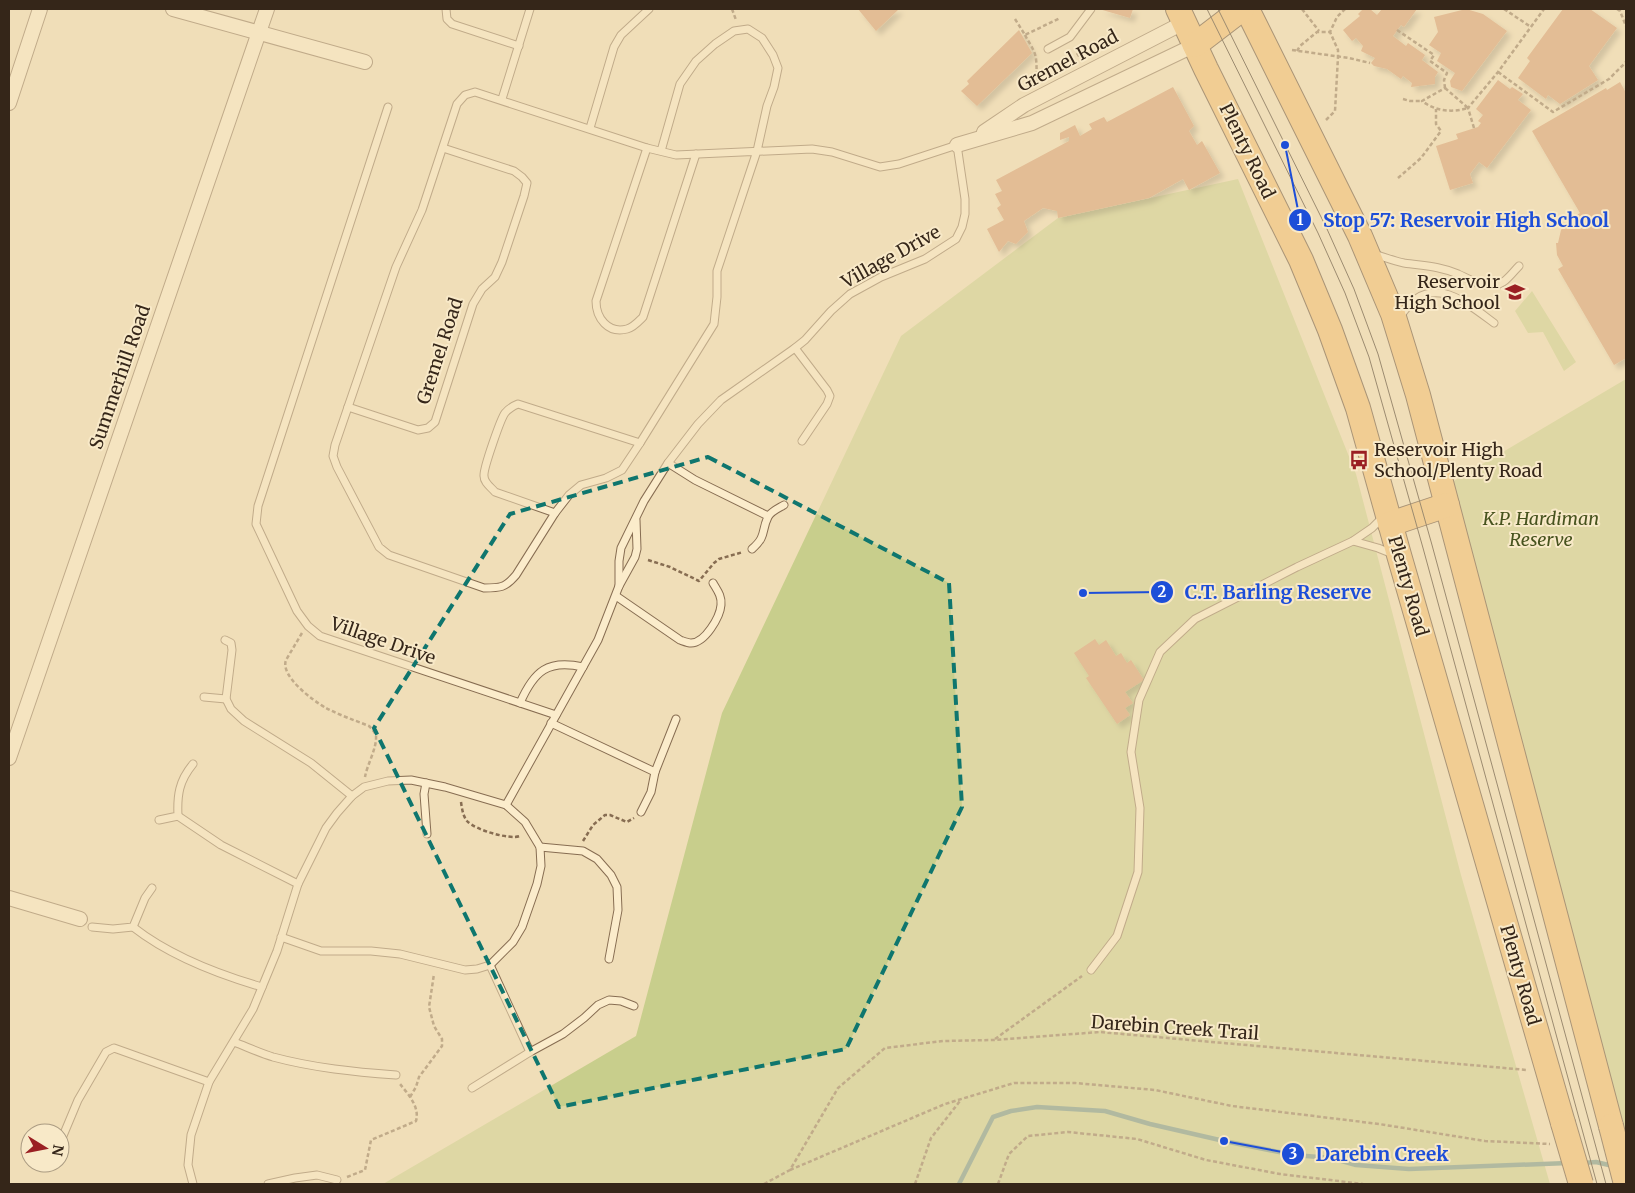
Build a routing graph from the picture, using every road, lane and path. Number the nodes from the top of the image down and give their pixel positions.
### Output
1 (40, 9) edge
2 (173, 9) edge
3 (267, 9) edge
4 (446, 9) edge
5 (530, 9) edge
6 (1091, 9) edge
7 (1236, 9) edge
8 (1242, 9) edge
9 (1247, 9) edge
10 (1302, 9) edge
11 (1345, 9) edge
12 (1504, 9) edge
13 (1544, 9) edge
14 (1617, 9) edge
15 (647, 10) edge
16 (1182, 15) edge
17 (1060, 18) dead end
18 (1015, 19) dead end
19 (1626, 26) edge
20 (1531, 27) junction
21 (1397, 30) dead end
22 (1319, 31) junction
23 (1330, 32) junction
24 (259, 33) junction
25 (1025, 35) junction
26 (1195, 45) junction
27 (519, 46) junction
28 (1048, 49) dead end
29 (1292, 50) dead end
30 (1297, 51) junction
31 (1077, 53) dead end
32 (1338, 57) junction
33 (1080, 58) dead end
34 (365, 62) dead end
35 (1626, 62) edge
36 (1370, 63) dead end
37 (1498, 72) junction
38 (1446, 88) junction
39 (1043, 96) junction
40 (1403, 99) dead end
41 (502, 100) junction
42 (1422, 101) junction
43 (9, 103) edge
44 (388, 107) dead end
45 (1468, 108) junction
46 (1436, 109) junction
47 (1326, 120) dead end
48 (590, 128) junction
49 (1474, 128) dead end
50 (973, 140) junction
51 (957, 145) junction
52 (443, 148) junction
53 (647, 148) junction
54 (661, 151) junction
55 (757, 151) junction
56 (696, 154) junction
57 (1398, 178) dead end
58 (1366, 252) junction
59 (1519, 266) dead end
60 (1494, 323) dead end
61 (1396, 324) junction
62 (795, 348) junction
63 (348, 407) junction
64 (802, 441) dead end
65 (640, 443) junction
66 (668, 463) junction
67 (1447, 505) junction
68 (784, 506) dead end
69 (555, 513) junction
70 (768, 516) junction
71 (636, 518) junction
72 (1389, 519) junction
73 (1353, 542) junction
74 (752, 549) joint
75 (1399, 555) junction
76 (648, 560) dead end
77 (713, 583) dead end
78 (619, 586) junction
79 (616, 596) junction
80 (308, 626) junction
81 (225, 640) dead end
82 (583, 666) junction
83 (204, 697) dead end
84 (226, 699) junction
85 (520, 703) junction
86 (556, 715) junction
87 (676, 719) dead end
88 (551, 724) junction
89 (9, 758) edge
90 (193, 764) dead end
91 (655, 772) junction
92 (426, 783) junction
93 (368, 786) junction
94 (458, 791) junction
95 (352, 796) junction
96 (506, 805) junction
97 (641, 812) joint
98 (178, 816) junction
99 (159, 820) dead end
100 (530, 830) junction
101 (428, 834) dead end
102 (540, 847) junction
103 (579, 851) junction
104 (298, 884) junction
105 (152, 888) dead end
106 (9, 898) edge
107 (80, 919) dead end
108 (92, 927) dead end
109 (133, 927) junction
110 (281, 937) junction
111 (609, 960) dead end
112 (436, 962) junction
113 (490, 965) junction
114 (1091, 970) joint
115 (262, 987) junction
116 (634, 1006) dead end
117 (994, 1040) junction
118 (234, 1042) junction
119 (530, 1052) junction
120 (1530, 1070) dead end
121 (394, 1075) joint
122 (209, 1082) junction
123 (472, 1088) dead end
124 (410, 1097) junction
125 (961, 1099) junction
126 (68, 1123) edge
127 (1551, 1144) dead end
128 (790, 1170) junction
129 (337, 1180) joint
130 (193, 1184) edge
131 (268, 1184) edge
132 (764, 1184) edge
133 (915, 1184) edge
134 (998, 1184) edge
135 (1363, 1184) edge
136 (1581, 1184) edge
137 (1626, 1184) edge

1 - 43 street
2 - 24 street
3 - 24 street, Summerhill Road
4 - 27 lane
5 - 27 lane
6 - 28 lane
7 - 16 highway
8 - 26 highway
9 - 58 highway
10 - 22 path
11 - 23 path
12 - 20 path
13 - 20 path
14 - 19 path
15 - 48 lane
16 - 26 highway, Plenty Road
16 - 39 street, Gremel Road
17 - 25 path
18 - 25 path
20 - 37 path
21 - 38 path
22 - 23 path
22 - 30 path
23 - 32 path
24 - 34 street
24 - 89 street, Summerhill Road
25 - 39 path
26 - 50 street, Gremel Road
26 - 72 highway, Plenty Road
27 - 41 lane
29 - 30 path
30 - 32 path
31 - 33 path
32 - 36 path
32 - 47 path
35 - 37 path
37 - 45 path
38 - 42 path
38 - 45 path
39 - 50 street, Gremel Road
40 - 42 path
41 - 48 lane, Gremel Road
41 - 52 lane, Gremel Road
42 - 46 path
44 - 80 lane, Village Drive
45 - 46 path
45 - 49 path
46 - 57 path
48 - 53 lane, Gremel Road
50 - 51 street, Gremel Road
51 - 55 lane, Gremel Road
51 - 62 lane, Village Drive
52 - 63 lane, Gremel Road
52 - 63 lane, Gremel Road
53 - 54 lane, Gremel Road
53 - 56 lane
54 - 55 lane, Gremel Road
54 - 56 lane, Gremel Road
55 - 56 lane, Gremel Road
55 - 65 lane, Gremel Road
58 - 59 lane
58 - 61 highway
60 - 61 lane
61 - 67 highway
62 - 64 lane
62 - 66 lane, Village Drive
63 - 69 lane, Gremel Road
65 - 69 lane, Gremel Road
65 - 69 lane
66 - 70 lane
66 - 71 lane, Village Drive
67 - 72 highway
67 - 137 highway, bridge
68 - 70 lane
70 - 74 lane
71 - 78 lane, Village Drive
71 - 78 lane, Village Drive
72 - 73 lane
72 - 75 highway, Plenty Road
73 - 75 lane
73 - 114 lane
74 - 76 path
75 - 136 highway, Plenty Road, bridge
77 - 79 lane
78 - 79 lane, Village Drive
79 - 82 lane, Village Drive
80 - 85 lane, Village Drive
80 - 93 path
81 - 84 lane
82 - 85 lane
82 - 86 lane, Village Drive
83 - 84 lane
84 - 95 lane
85 - 86 lane, Village Drive
86 - 88 lane, Village Drive
87 - 91 lane
88 - 91 lane
88 - 96 lane, Village Drive
90 - 98 lane
91 - 97 lane
92 - 93 lane
92 - 94 lane
92 - 101 lane
93 - 95 lane
94 - 96 lane
94 - 100 path
95 - 104 lane
96 - 100 lane
97 - 103 path
98 - 99 lane
98 - 104 lane
100 - 102 lane
102 - 103 lane
102 - 113 lane
103 - 111 lane
104 - 110 lane
105 - 109 lane
106 - 107 street
108 - 109 lane
109 - 115 lane
110 - 112 lane
110 - 115 lane
112 - 113 lane
112 - 124 path
113 - 119 lane
114 - 117 path
115 - 118 lane
116 - 119 lane
117 - 120 path, Darebin Creek Trail
117 - 128 path, Darebin Creek Trail
118 - 121 lane
118 - 122 lane
119 - 123 lane
121 - 124 path
122 - 126 lane
122 - 130 lane
124 - 129 path
125 - 127 path
125 - 128 path
125 - 133 path
128 - 132 path
129 - 131 lane
134 - 135 path

